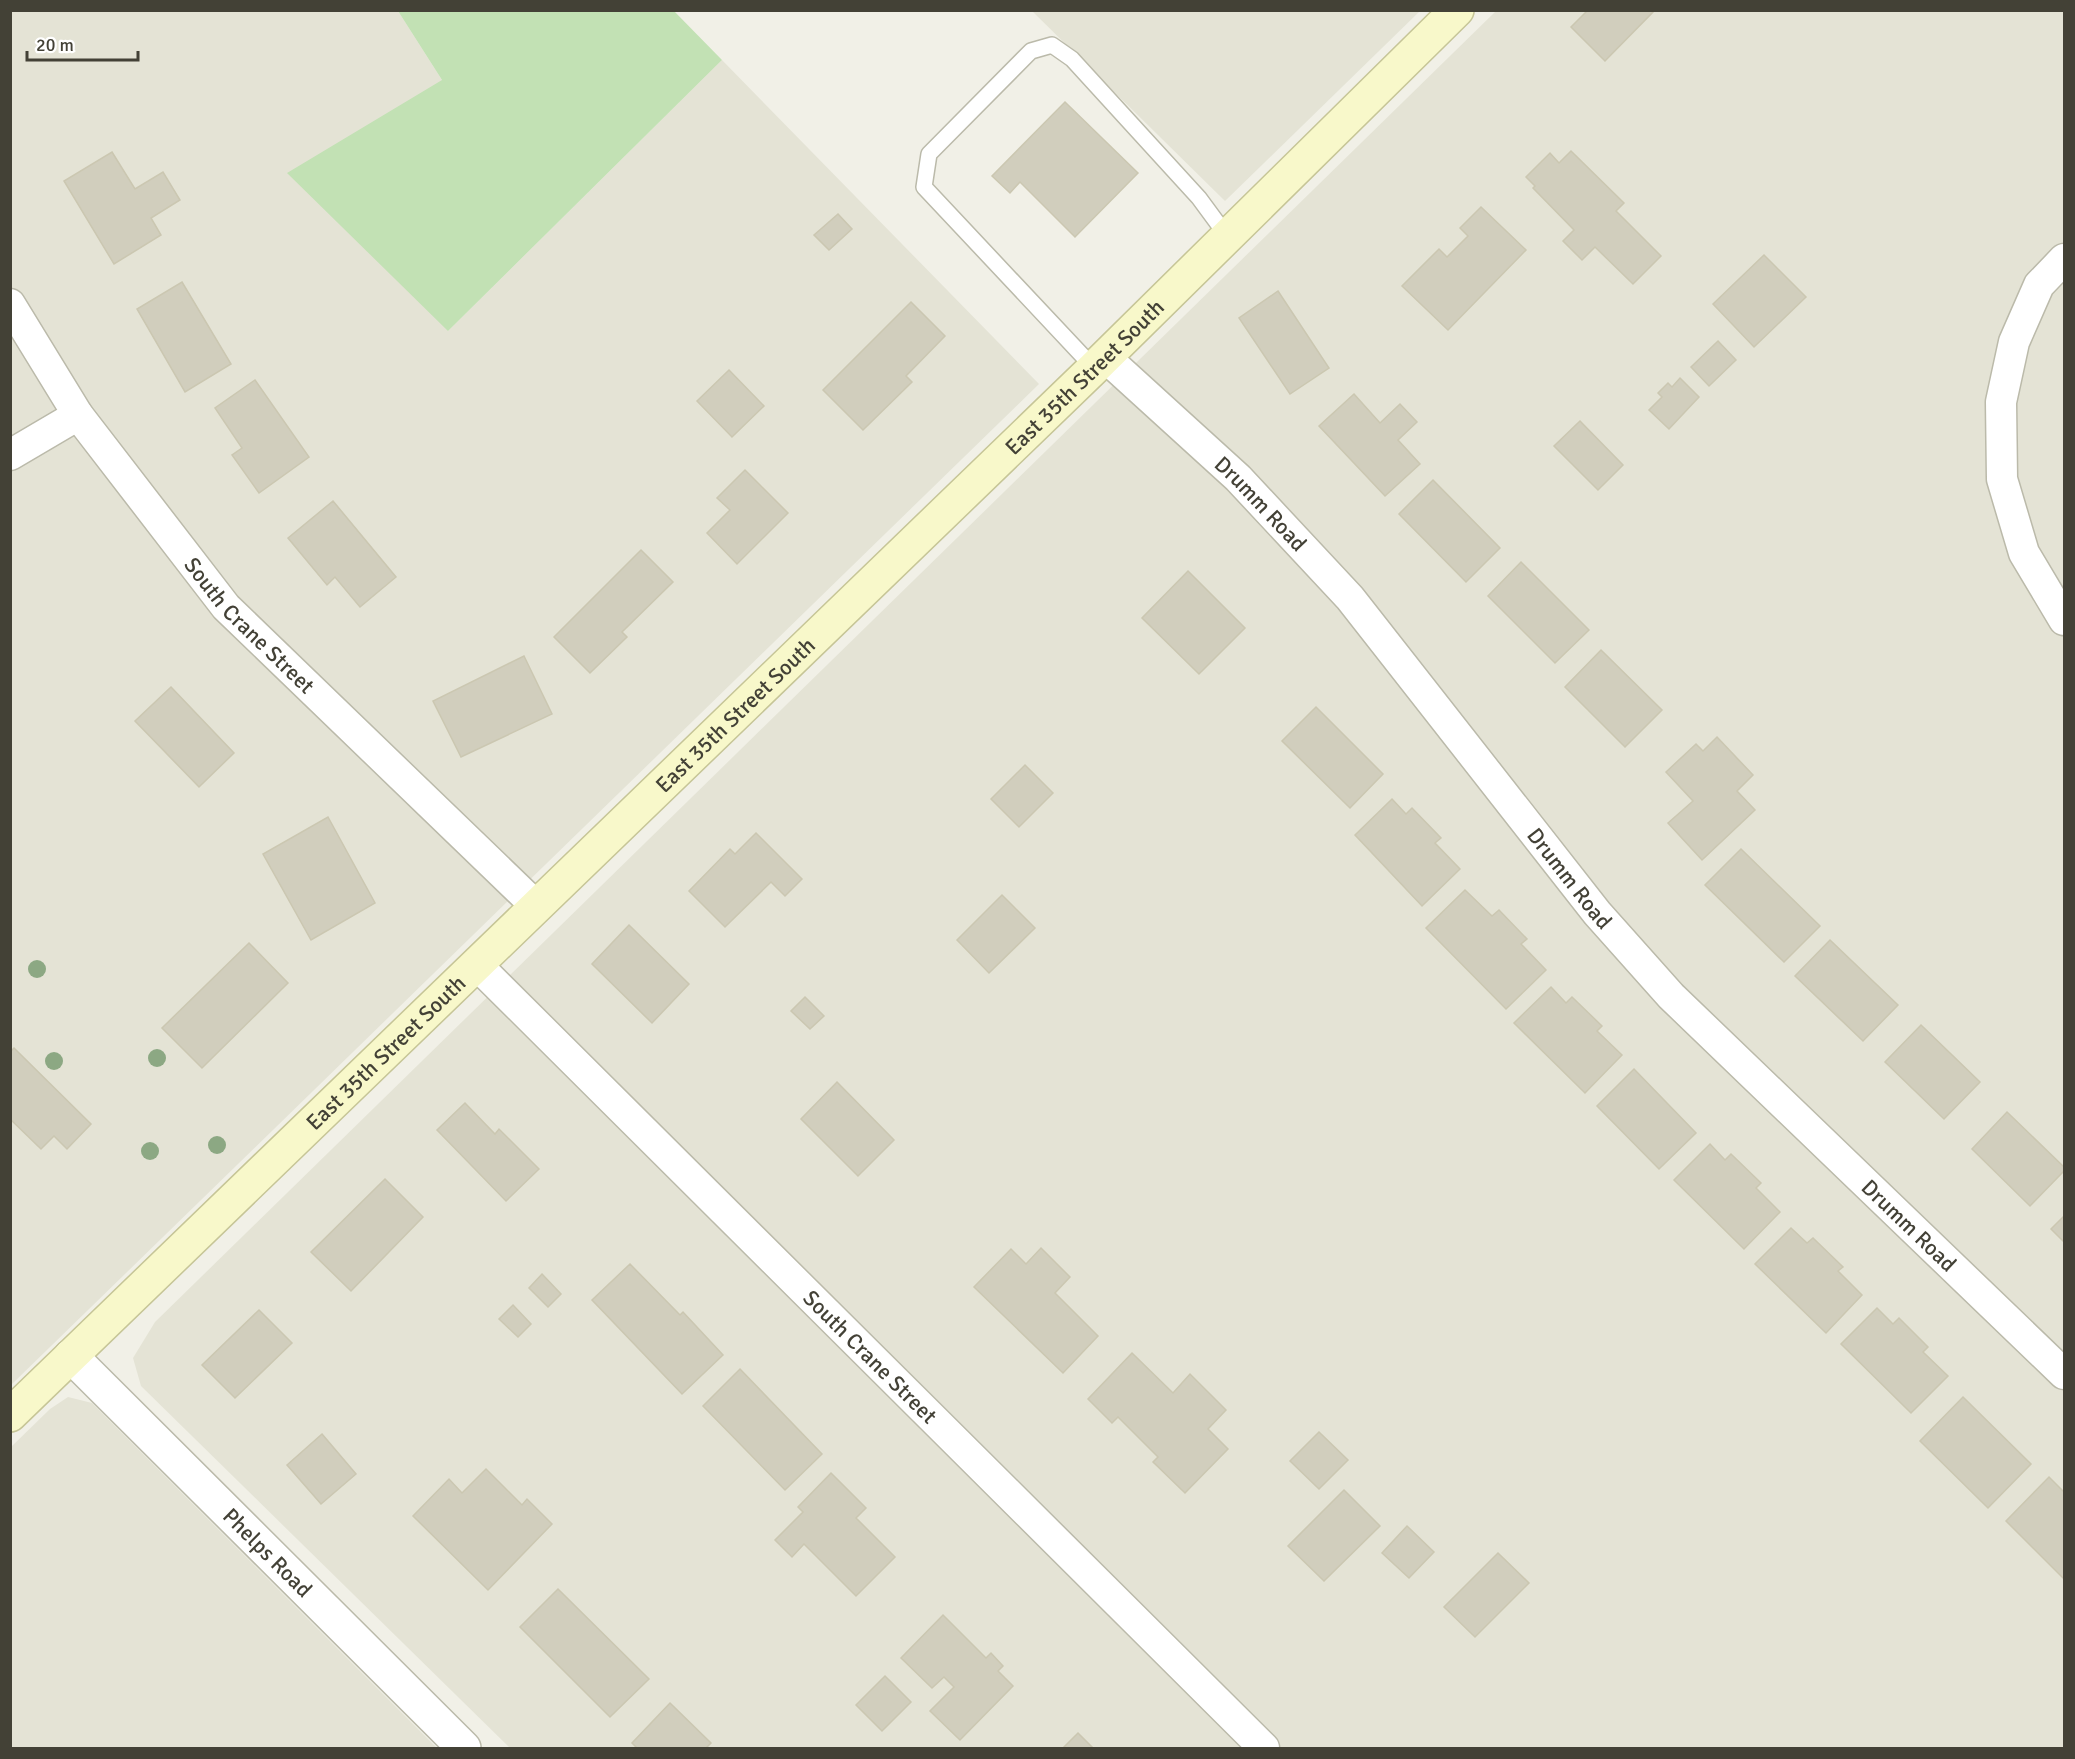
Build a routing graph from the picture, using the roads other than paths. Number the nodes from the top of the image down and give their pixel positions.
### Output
1 (1457, 10) edge
2 (1227, 236) junction
3 (2064, 259) edge
4 (10, 304) edge
5 (1099, 362) junction
6 (78, 415) junction
7 (10, 455) edge
8 (2064, 620) edge
9 (537, 907) junction
10 (477, 965) junction
11 (71, 1356) junction
12 (2064, 1374) edge
13 (10, 1415) edge
14 (464, 1749) edge
15 (1264, 1749) edge

1 - 2 main road, East 35th Street South
2 - 5 main road, East 35th Street South
2 - 5 lane
3 - 8 street
4 - 6 street, South Crane Street
5 - 9 main road, East 35th Street South
5 - 12 street, Drumm Road
6 - 7 street
6 - 9 street, South Crane Street
9 - 10 main road, East 35th Street South
10 - 11 main road, East 35th Street South
10 - 15 street, South Crane Street
11 - 13 main road, East 35th Street South
11 - 14 street, Phelps Road

